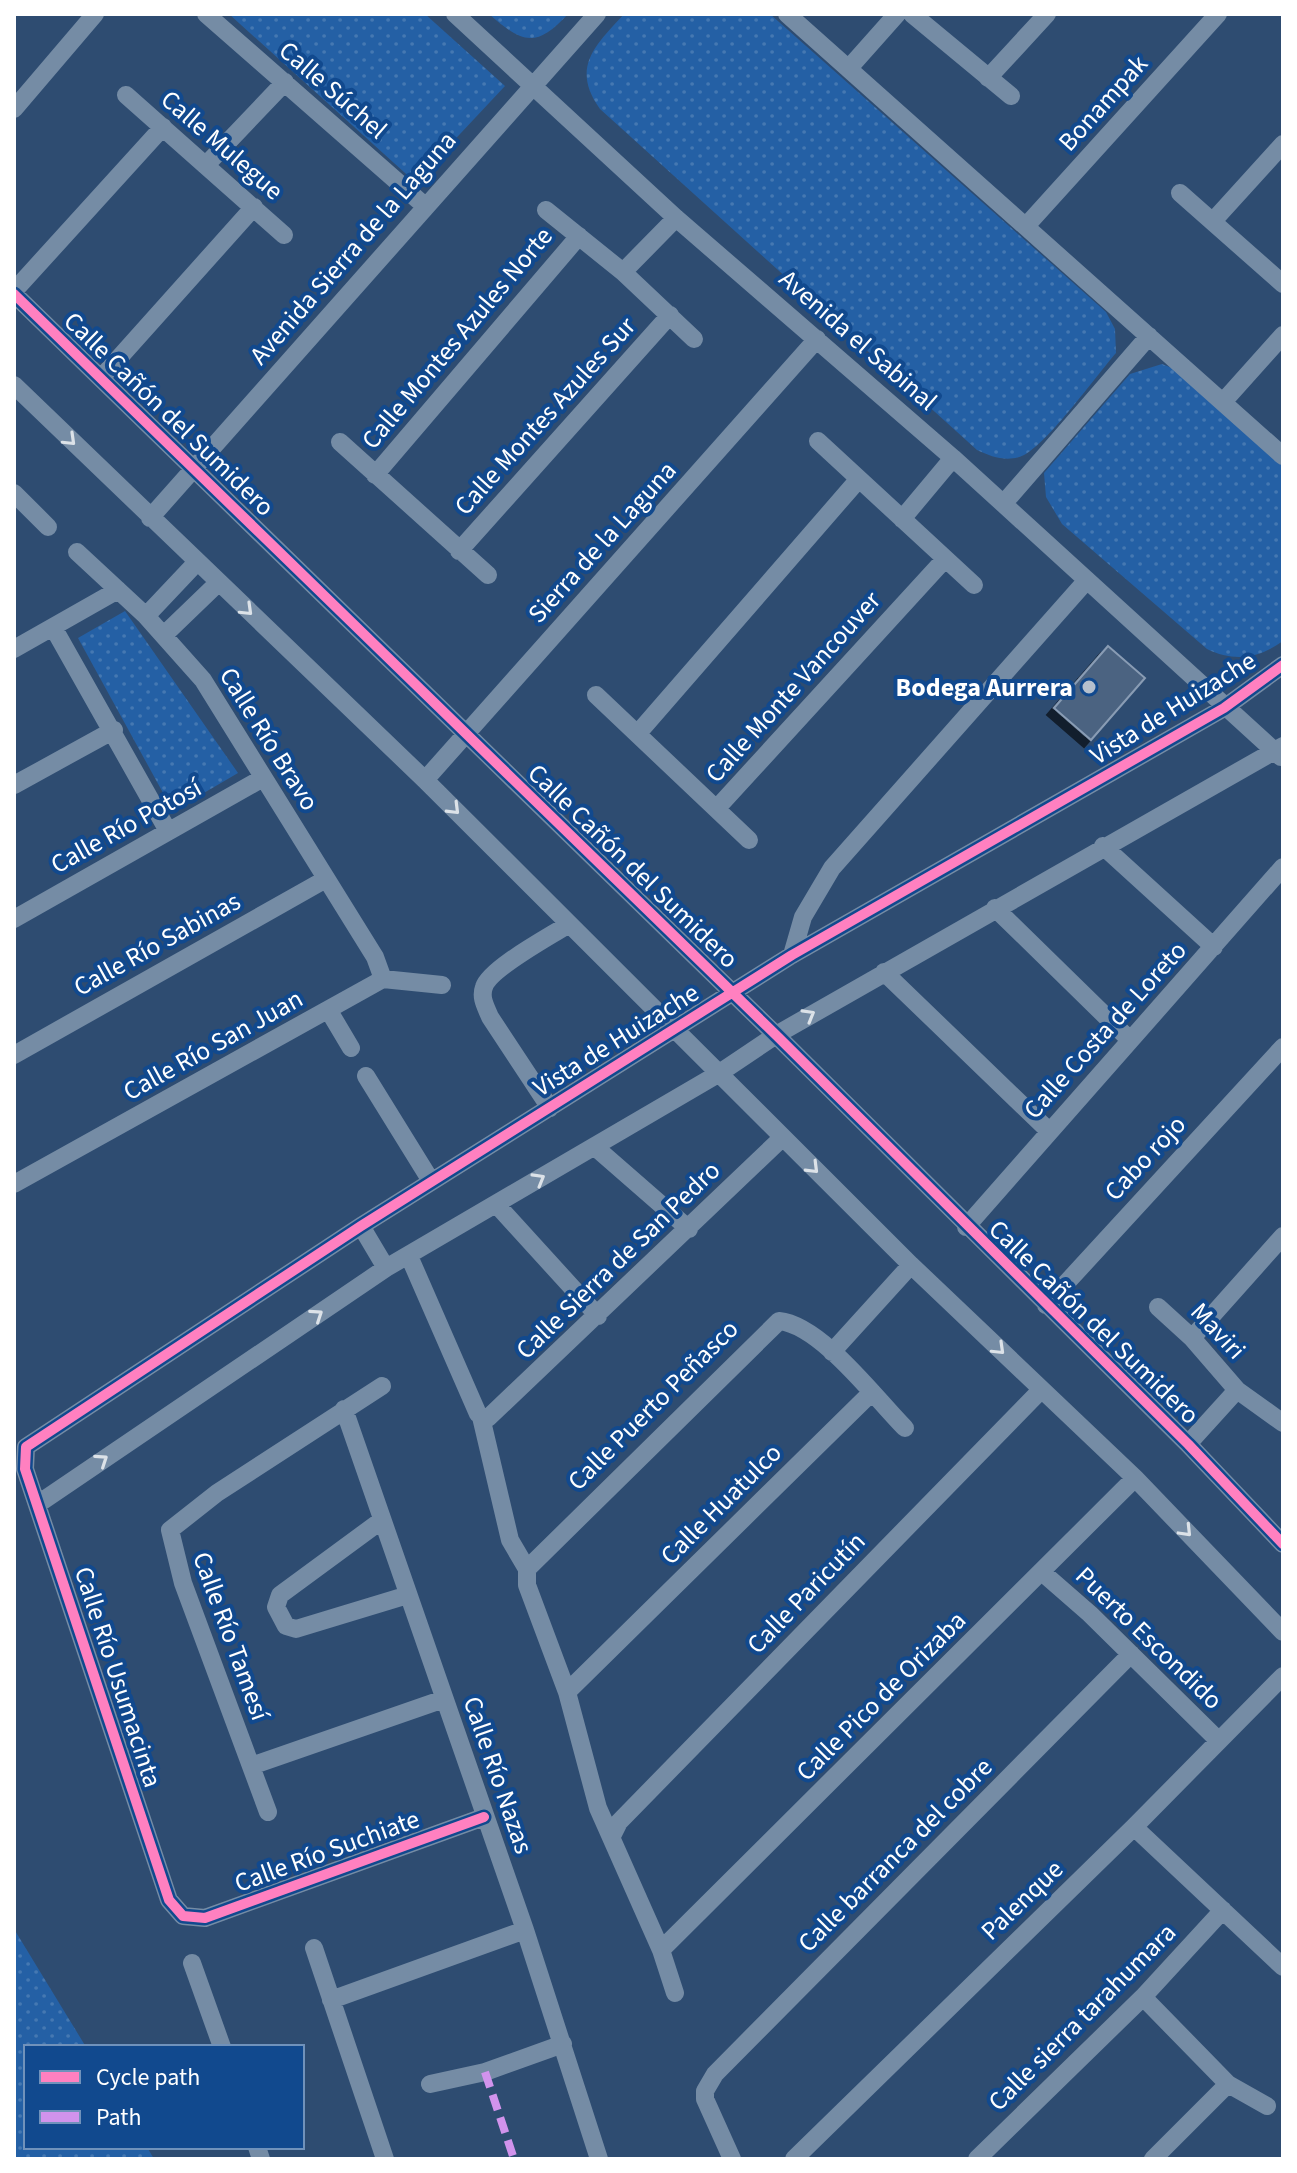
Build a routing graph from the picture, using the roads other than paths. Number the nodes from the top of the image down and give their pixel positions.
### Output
1 (95, 14) edge
2 (206, 14) edge
3 (455, 14) edge
4 (597, 14) edge
5 (787, 14) edge
6 (897, 14) edge
7 (912, 14) edge
8 (1218, 14) edge
9 (1041, 16) edge
10 (849, 68) junction
11 (988, 78) junction
12 (285, 82) junction
13 (533, 84) junction
14 (126, 95) dead end
15 (1011, 96) dead end
16 (14, 109) edge
17 (163, 127) junction
18 (1283, 144) edge
19 (206, 165) junction
20 (1180, 193) dead end
21 (425, 206) junction
22 (254, 207) junction
23 (546, 210) dead end
24 (676, 218) junction
25 (1214, 220) junction
26 (1026, 226) junction
27 (284, 235) dead end
28 (579, 236) junction
29 (623, 272) junction
30 (1283, 284) edge
31 (14, 292) edge
32 (670, 315) junction
33 (1283, 335) edge
34 (1149, 336) junction
35 (694, 339) dead end
36 (817, 339) junction
37 (101, 378) junction
38 (14, 385) edge
39 (1223, 402) junction
40 (818, 441) dead end
41 (340, 442) dead end
42 (1283, 456) edge
43 (953, 458) junction
44 (195, 468) junction
45 (375, 475) junction
46 (858, 480) junction
47 (14, 493) edge
48 (1004, 503) junction
49 (22, 513) edge
50 (150, 518) junction
51 (902, 519) junction
52 (48, 527) dead end
53 (459, 551) junction
54 (77, 552) dead end
55 (945, 559) junction
56 (197, 562) junction
57 (488, 575) dead end
58 (1087, 580) junction
59 (218, 583) junction
60 (974, 585) dead end
61 (118, 590) junction
62 (146, 616) junction
63 (53, 627) junction
64 (164, 635) junction
65 (14, 649) edge
66 (1283, 665) edge
67 (596, 695) dead end
68 (1224, 708) junction
69 (114, 730) junction
70 (639, 732) junction
71 (466, 734) junction
72 (1280, 752) edge
73 (263, 778) junction
74 (425, 780) junction
75 (14, 785) edge
76 (718, 807) junction
77 (168, 831) junction
78 (749, 840) dead end
79 (1103, 846) junction
80 (1283, 867) edge
81 (326, 879) junction
82 (995, 908) junction
83 (14, 919) edge
84 (569, 924) junction
85 (1214, 947) junction
86 (792, 955) junction
87 (884, 972) junction
88 (383, 979) junction
89 (442, 985) dead end
90 (732, 994) junction
91 (329, 1011) junction
92 (674, 1031) junction
93 (776, 1035) junction
94 (1130, 1040) junction
95 (1283, 1047) edge
96 (351, 1048) dead end
97 (14, 1055) edge
98 (718, 1074) junction
99 (366, 1076) dead end
100 (550, 1108) junction
101 (1049, 1131) junction
102 (782, 1138) junction
103 (595, 1147) junction
104 (431, 1181) junction
105 (14, 1184) edge
106 (496, 1204) junction
107 (361, 1226) junction
108 (966, 1227) junction
109 (689, 1229) junction
110 (1283, 1236) edge
111 (409, 1256) junction
112 (911, 1265) junction
113 (386, 1268) junction
114 (1046, 1305) junction
115 (1158, 1307) dead end
116 (598, 1316) junction
117 (1192, 1338) junction
118 (832, 1352) junction
119 (382, 1386) dead end
120 (1041, 1390) junction
121 (1237, 1390) junction
122 (871, 1393) junction
123 (344, 1409) junction
124 (485, 1418) junction
125 (1282, 1420) edge
126 (905, 1428) dead end
127 (1188, 1444) junction
128 (26, 1447) joint
129 (1135, 1478) junction
130 (38, 1504) junction
131 (382, 1520) junction
132 (1283, 1544) edge
133 (526, 1573) junction
134 (1043, 1573) junction
135 (408, 1595) junction
136 (1283, 1632) edge
137 (1131, 1654) junction
138 (1283, 1676) edge
139 (567, 1692) junction
140 (444, 1699) junction
141 (1218, 1740) junction
142 (251, 1766) junction
143 (268, 1812) dead end
144 (484, 1817) junction
145 (1134, 1827) junction
146 (612, 1836) junction
147 (1223, 1910) junction
148 (183, 1916) joint
149 (525, 1930) junction
150 (314, 1948) dead end
151 (661, 1950) junction
152 (192, 1963) dead end
153 (1283, 1967) edge
154 (675, 1993) dead end
155 (1143, 1997) junction
156 (331, 2000) junction
157 (563, 2044) junction
158 (221, 2045) edge
159 (430, 2084) dead end
160 (1228, 2084) junction
161 (1267, 2106) dead end
162 (385, 2159) edge
163 (599, 2159) edge
164 (732, 2159) edge
165 (794, 2159) edge
166 (977, 2159) edge
167 (1153, 2159) edge

1 - 16 street
2 - 12 street, Calle Súchel
3 - 13 street, Avenida el Sabinal
4 - 13 street, Avenida Sierra de la Laguna
5 - 10 street
6 - 10 street
7 - 11 street
8 - 26 street, Bonampak
9 - 11 street
10 - 26 street
11 - 15 street
12 - 19 street
12 - 21 street, Calle Súchel
13 - 21 street, Avenida Sierra de la Laguna
13 - 24 street, Avenida el Sabinal
14 - 17 street, Calle Mulegue
17 - 19 street, Calle Mulegue
17 - 31 street
18 - 25 street
19 - 22 street, Calle Mulegue
20 - 25 street
21 - 44 street, Avenida Sierra de la Laguna
22 - 27 street, Calle Mulegue
22 - 37 street
23 - 28 street
24 - 29 street
24 - 36 street, Avenida el Sabinal
25 - 30 street
26 - 34 street
28 - 29 street
28 - 45 street, Calle Montes Azules Norte
29 - 32 street
31 - 37 street, Calle Cañón del Sumidero
32 - 35 street
32 - 53 street, Calle Montes Azules Sur
33 - 39 street
34 - 39 street
34 - 48 street
36 - 43 street, Avenida el Sabinal
36 - 71 street, Sierra de la Laguna
37 - 44 street, Calle Cañón del Sumidero
38 -> 50 street
39 - 42 street
40 - 46 street
41 - 45 street
43 - 48 street, Avenida el Sabinal
43 - 51 street
44 - 50 street, Avenida Sierra de la Laguna
44 - 71 street, Calle Cañón del Sumidero
45 - 53 street
46 - 51 street
46 - 70 street
47 - 49 street
48 - 58 street, Avenida el Sabinal
49 - 52 street
50 - 56 street
51 - 55 street
53 - 57 street
54 - 61 street, Calle Río Bravo
55 - 60 street
55 - 76 street, Calle Monte Vancouver
56 - 59 street
56 - 62 street
58 - 68 street, Avenida el Sabinal
58 - 86 street
59 - 64 street
59 -> 74 street
61 - 62 street, Calle Río Bravo
61 - 63 street
62 - 64 street, Calle Río Bravo
63 - 65 street
63 - 69 street
64 - 73 street, Calle Río Bravo
66 - 68 street, Vista de Huizache
67 - 70 street, Calle Monte Vancouver
68 - 72 street
68 - 86 street, Vista de Huizache
69 - 75 street
69 - 77 street
70 - 76 street, Calle Monte Vancouver
71 - 74 street, Sierra de la Laguna
71 - 90 street, Calle Cañón del Sumidero
72 - 79 street
73 - 77 street, Calle Río Potosí
73 - 81 street, Calle Río Bravo
74 -> 84 street
76 - 78 street
77 - 83 street, Calle Río Potosí
79 - 82 street
79 - 85 street
80 - 85 street, Calle Costa de Loreto
81 - 88 street, Calle Río Bravo
81 - 97 street, Calle Río Sabinas
82 - 87 street
82 - 94 street
84 - 92 street
84 - 100 street
85 - 94 street, Calle Costa de Loreto
86 - 90 street, Vista de Huizache
93 -> 87 street
87 - 101 street
88 - 89 street
88 - 91 street, Calle Río San Juan
90 - 92 street, Vista de Huizache
90 - 93 street, Calle Cañón del Sumidero
91 - 96 street
91 - 105 street, Calle Río San Juan
92 - 98 street
92 - 100 street, Vista de Huizache
93 - 98 street
93 - 108 street, Calle Cañón del Sumidero
94 - 101 street, Calle Costa de Loreto
95 - 114 street, Cabo rojo
98 - 102 street
98 - 103 street
99 - 104 street
100 - 104 street, Vista de Huizache
101 - 108 street, Calle Costa de Loreto
102 - 109 street, Calle Sierra de San Pedro
102 -> 112 street
106 -> 103 street
103 - 109 street
104 - 107 street, Vista de Huizache
106 - 111 street
106 - 116 street
107 - 113 street
107 - 128 street, Vista de Huizache
108 - 114 street, Calle Cañón del Sumidero
109 - 116 street, Calle Sierra de San Pedro
110 - 117 street
111 - 113 street
111 - 124 street
112 - 118 street
112 -> 120 street
130 -> 113 street
114 - 127 street, Calle Cañón del Sumidero
115 - 117 street, Maviri
116 - 124 street, Calle Sierra de San Pedro
117 - 121 street, Maviri
118 - 122 street
118 - 133 street, Calle Puerto Peñasco
119 - 123 street
120 - 129 street
120 - 146 street, Calle Paricutín
121 - 125 street, Maviri
121 - 127 street
122 - 126 street
122 - 139 street, Calle Huatulco
123 - 131 street, Calle Río Nazas
123 - 142 street, Calle Río Tamesí
124 - 133 street
127 - 132 street, Calle Cañón del Sumidero
128 - 130 street, Calle Río Usumacinta
129 - 134 street, Calle Pico de Orizaba
129 -> 136 street
130 - 148 street, Calle Río Usumacinta
131 - 135 street, Calle Río Nazas
131 - 135 street
133 - 139 street
134 - 137 street, Puerto Escondido
134 - 151 street, Calle Pico de Orizaba
135 - 140 street, Calle Río Nazas
137 - 141 street, Puerto Escondido
137 - 164 street, Calle barranca del cobre
138 - 141 street, Palenque
139 - 146 street
140 - 142 street
140 - 144 street, Calle Río Nazas
141 - 145 street, Palenque
142 - 143 street
144 - 148 street, Calle Río Suchiate
144 - 149 street, Calle Río Nazas
145 - 147 street
145 - 165 street, Palenque
146 - 151 street
147 - 153 street
147 - 155 street, Calle sierra tarahumara
149 - 156 street
149 - 157 street, Calle Río Nazas
150 - 156 street
151 - 154 street
152 - 158 street
155 - 160 street
155 - 166 street, Calle sierra tarahumara
156 - 162 street
157 - 159 street
157 - 163 street, Calle Río Nazas
160 - 161 street
160 - 167 street

